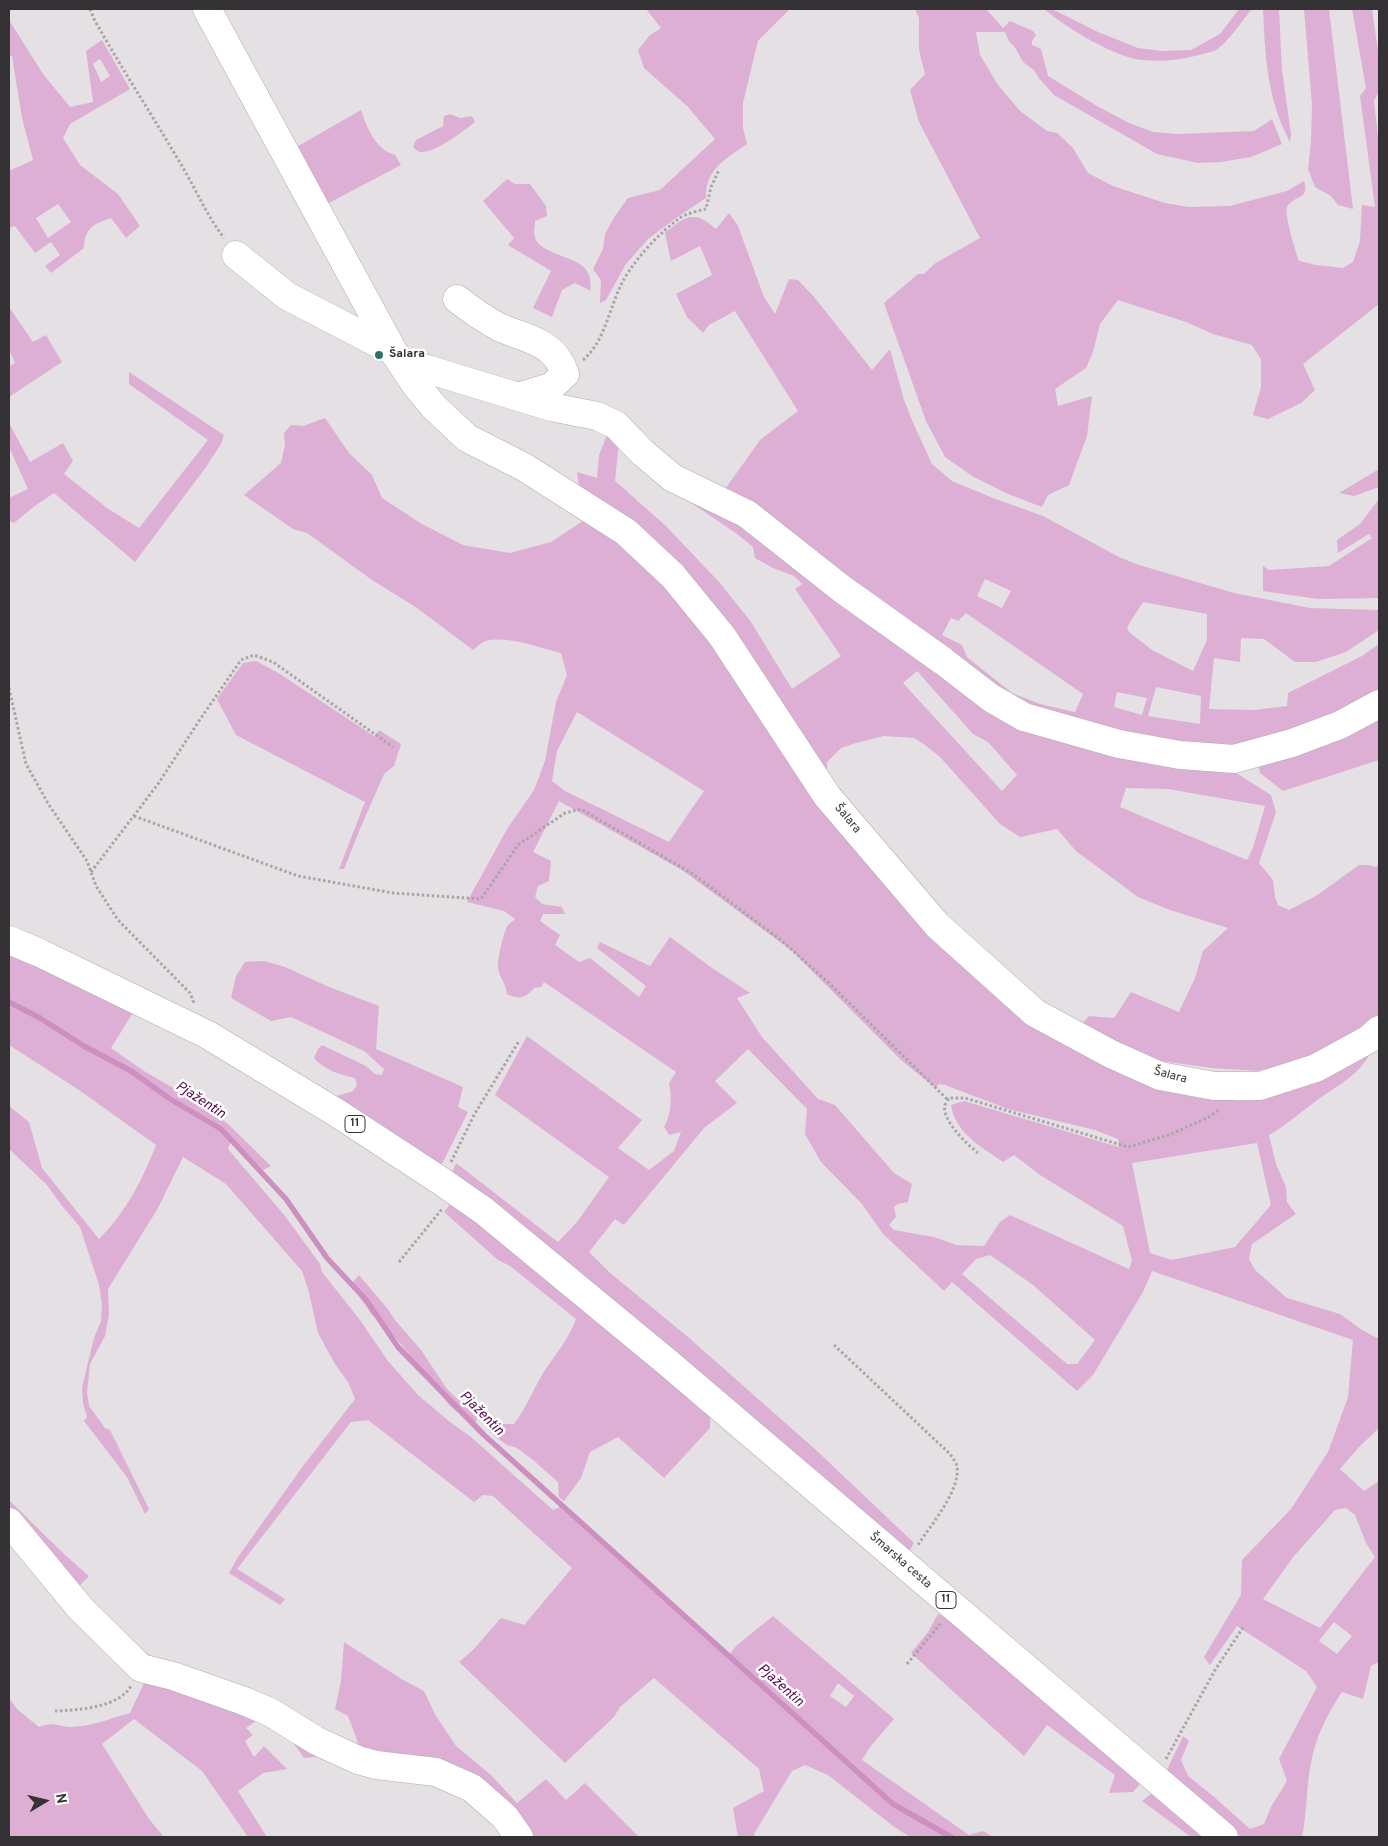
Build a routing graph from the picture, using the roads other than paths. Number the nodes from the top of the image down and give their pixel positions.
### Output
1 (207, 9) edge
2 (236, 255) road end
3 (457, 299) dead end
4 (398, 359) junction
5 (518, 397) junction
6 (1379, 704) edge
7 (9, 940) edge
8 (1379, 1030) edge
9 (9, 1522) edge
10 (519, 1837) edge
11 (1224, 1837) edge

1 - 4 street, Šalara
2 - 4 street
3 - 5 street
4 - 5 street
4 - 8 street, Šalara
5 - 6 street
7 - 11 street, Šmarska cesta / 11
9 - 10 street

